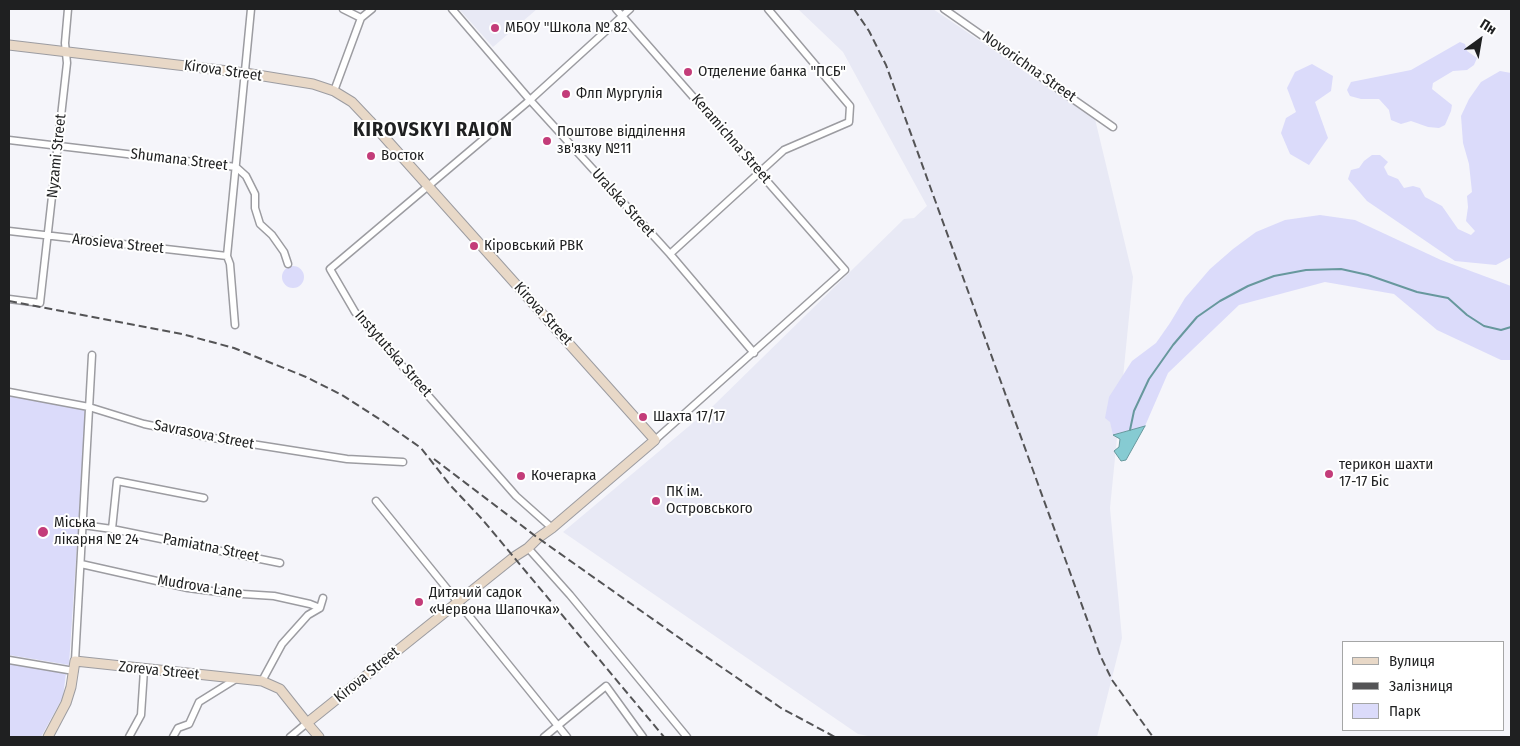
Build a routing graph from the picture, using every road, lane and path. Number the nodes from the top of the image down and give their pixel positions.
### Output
1 (68, 9) edge
2 (251, 9) edge
3 (343, 9) edge
4 (372, 9) edge
5 (452, 9) edge
6 (616, 9) edge
7 (630, 9) edge
8 (768, 9) edge
9 (944, 9) edge
10 (622, 16) junction
11 (361, 18) junction
12 (9, 45) edge
13 (65, 51) junction
14 (245, 73) junction
15 (334, 91) junction
16 (530, 100) junction
17 (1113, 126) dead end
18 (9, 140) edge
19 (58, 146) junction
20 (236, 167) junction
21 (760, 172) junction
22 (428, 186) junction
23 (9, 231) edge
24 (48, 236) junction
25 (670, 254) junction
26 (227, 256) junction
27 (288, 264) dead end
28 (9, 299) edge
29 (235, 325) dead end
30 (754, 352) junction
31 (92, 355) dead end
32 (9, 392) edge
33 (89, 407) junction
34 (655, 440) junction
35 (403, 462) dead end
36 (204, 498) dead end
37 (376, 501) dead end
38 (83, 524) junction
39 (552, 528) junction
40 (112, 529) junction
41 (528, 548) junction
42 (280, 563) dead end
43 (81, 564) junction
44 (323, 598) dead end
45 (458, 602) junction
46 (320, 608) junction
47 (9, 660) edge
48 (75, 661) junction
49 (144, 670) junction
50 (74, 671) junction
51 (236, 678) junction
52 (262, 681) junction
53 (307, 723) junction
54 (558, 726) junction
55 (48, 737) edge
56 (128, 737) edge
57 (173, 737) edge
58 (290, 737) edge
59 (319, 737) edge
60 (544, 737) edge
61 (567, 737) edge
62 (643, 737) edge
63 (687, 737) edge

1 - 13 street, Nyzami Street
2 - 14 street
3 - 11 street
4 - 11 street
5 - 16 street, Uralska Street
6 - 10 street, Keramichna Street
7 - 10 street
8 - 21 street
9 - 17 street, Novorichna Street
10 - 16 street
10 - 21 street, Keramichna Street
11 - 15 street
12 - 13 main road, Kirova Street
13 - 14 main road, Kirova Street
13 - 19 street, Nyzami Street
14 - 15 main road, Kirova Street
14 - 20 street
15 - 22 main road, Kirova Street
16 - 22 street
16 - 25 street, Uralska Street
18 - 19 street, Shumana Street
19 - 20 street, Shumana Street
19 - 24 street, Nyzami Street
20 - 26 street
20 - 27 street, Shumana Street
21 - 25 street
21 - 30 street, Keramichna Street
22 - 34 main road, Kirova Street
22 - 39 street, Instytutska Street
23 - 24 street, Arosieva Street
24 - 26 street, Arosieva Street
24 - 28 street, Nyzami Street
25 - 30 street, Uralska Street
26 - 29 street
30 - 34 street
31 - 33 street
32 - 33 street, Savrasova Street
33 - 35 street, Savrasova Street
33 - 38 street
34 - 39 main road, Kirova Street
36 - 40 street
37 - 45 street
38 - 40 street, Pamiatna Street
38 - 43 street
39 - 41 main road, Kirova Street
40 - 42 street, Pamiatna Street
41 - 45 main road, Kirova Street
41 - 63 street
43 - 46 street, Mudrova Lane
43 - 48 street
44 - 46 street
45 - 53 main road, Kirova Street
45 - 54 street
46 - 52 street
47 - 50 street
48 - 49 main road, Zoreva Street
48 - 50 main road
49 - 51 main road, Zoreva Street
49 - 56 street
50 - 55 main road
51 - 52 main road, Zoreva Street
51 - 57 street
52 - 53 main road, Zoreva Street
53 - 58 street
53 - 59 main road
54 - 60 street
54 - 61 street
54 - 62 street

